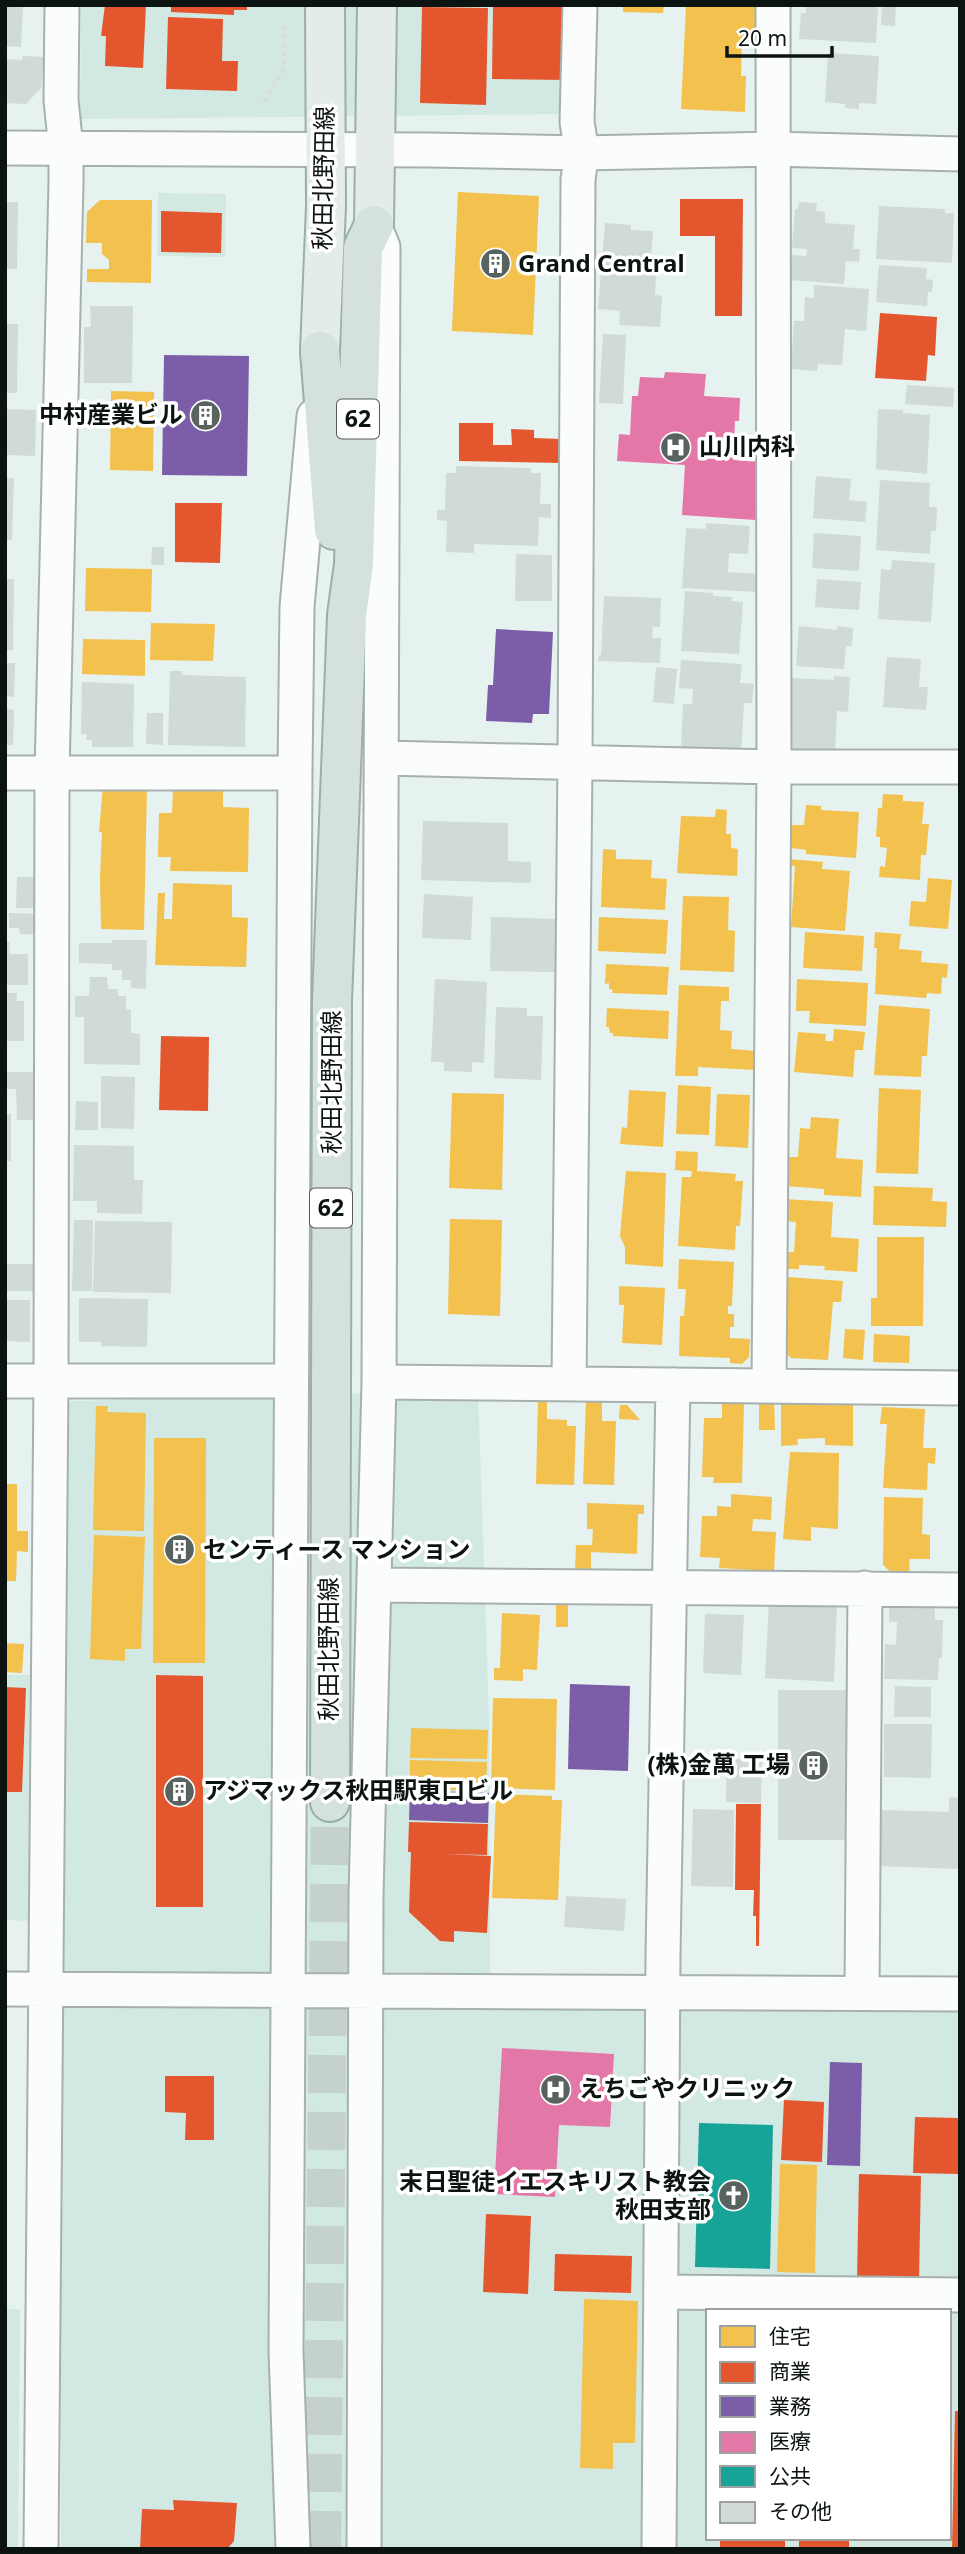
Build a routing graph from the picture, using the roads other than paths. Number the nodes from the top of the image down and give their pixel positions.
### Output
1 (62, 5) edge
2 (325, 5) edge
3 (377, 5) edge
4 (580, 5) edge
5 (773, 5) edge
6 (5, 148) edge
7 (66, 149) junction
8 (374, 149) junction
9 (772, 149) junction
10 (326, 150) junction
11 (582, 153) junction
12 (960, 154) edge
13 (374, 225) junction
14 (320, 351) junction
15 (347, 615) junction
16 (383, 758) junction
17 (575, 761) junction
18 (774, 767) junction
19 (960, 767) edge
20 (5, 773) edge
21 (52, 773) junction
22 (295, 773) junction
23 (5, 1381) edge
24 (51, 1381) junction
25 (289, 1381) junction
26 (379, 1382) junction
27 (569, 1383) junction
28 (673, 1385) junction
29 (769, 1387) junction
30 (960, 1388) edge
31 (374, 1585) junction
32 (671, 1586) junction
33 (865, 1588) junction
34 (960, 1590) edge
35 (330, 1802) tunnel mouth
36 (5, 1989) edge
37 (287, 1989) junction
38 (46, 1990) junction
39 (365, 1991) junction
40 (663, 1992) junction
41 (862, 1993) junction
42 (960, 1994) edge
43 (662, 2292) junction
44 (960, 2295) edge
45 (41, 2549) edge
46 (293, 2549) edge
47 (364, 2549) edge
48 (659, 2549) edge

1 - 7 street
2 - 10 main road, 秋田北野田線 / 62
3 - 8 main road, 秋田北野田線 / 62
4 - 11 street
5 - 9 street
6 - 7 street
7 - 10 street
7 - 21 street
8 - 10 street
8 - 11 street
8 - 13 main road, 秋田北野田線 / 62
9 - 11 street
9 - 12 street
9 - 18 street
10 - 14 main road, 秋田北野田線 / 62
11 - 17 street
13 - 15 highway, 62
13 - 16 street
14 - 15 highway, 62
14 - 22 street
15 - 35 highway, 秋田北野田線 / 62
16 - 17 street
16 - 26 street
17 - 18 street
17 - 27 street
18 - 19 street
18 - 29 street
20 - 21 street
21 - 22 street
21 - 24 street
22 - 25 street
23 - 24 street
24 - 25 street
24 - 38 street
25 - 37 street
26 - 27 street
26 - 31 street
27 - 28 street
28 - 29 street
28 - 32 street
29 - 30 street
31 - 32 street
31 - 39 street
32 - 33 street
32 - 40 street
33 - 34 street
33 - 41 street
36 - 38 street
37 - 38 street
37 - 39 street
37 - 46 street
38 - 45 street
39 - 40 street
39 - 47 street
40 - 41 street
40 - 43 street
41 - 42 street
43 - 44 street
43 - 48 street

